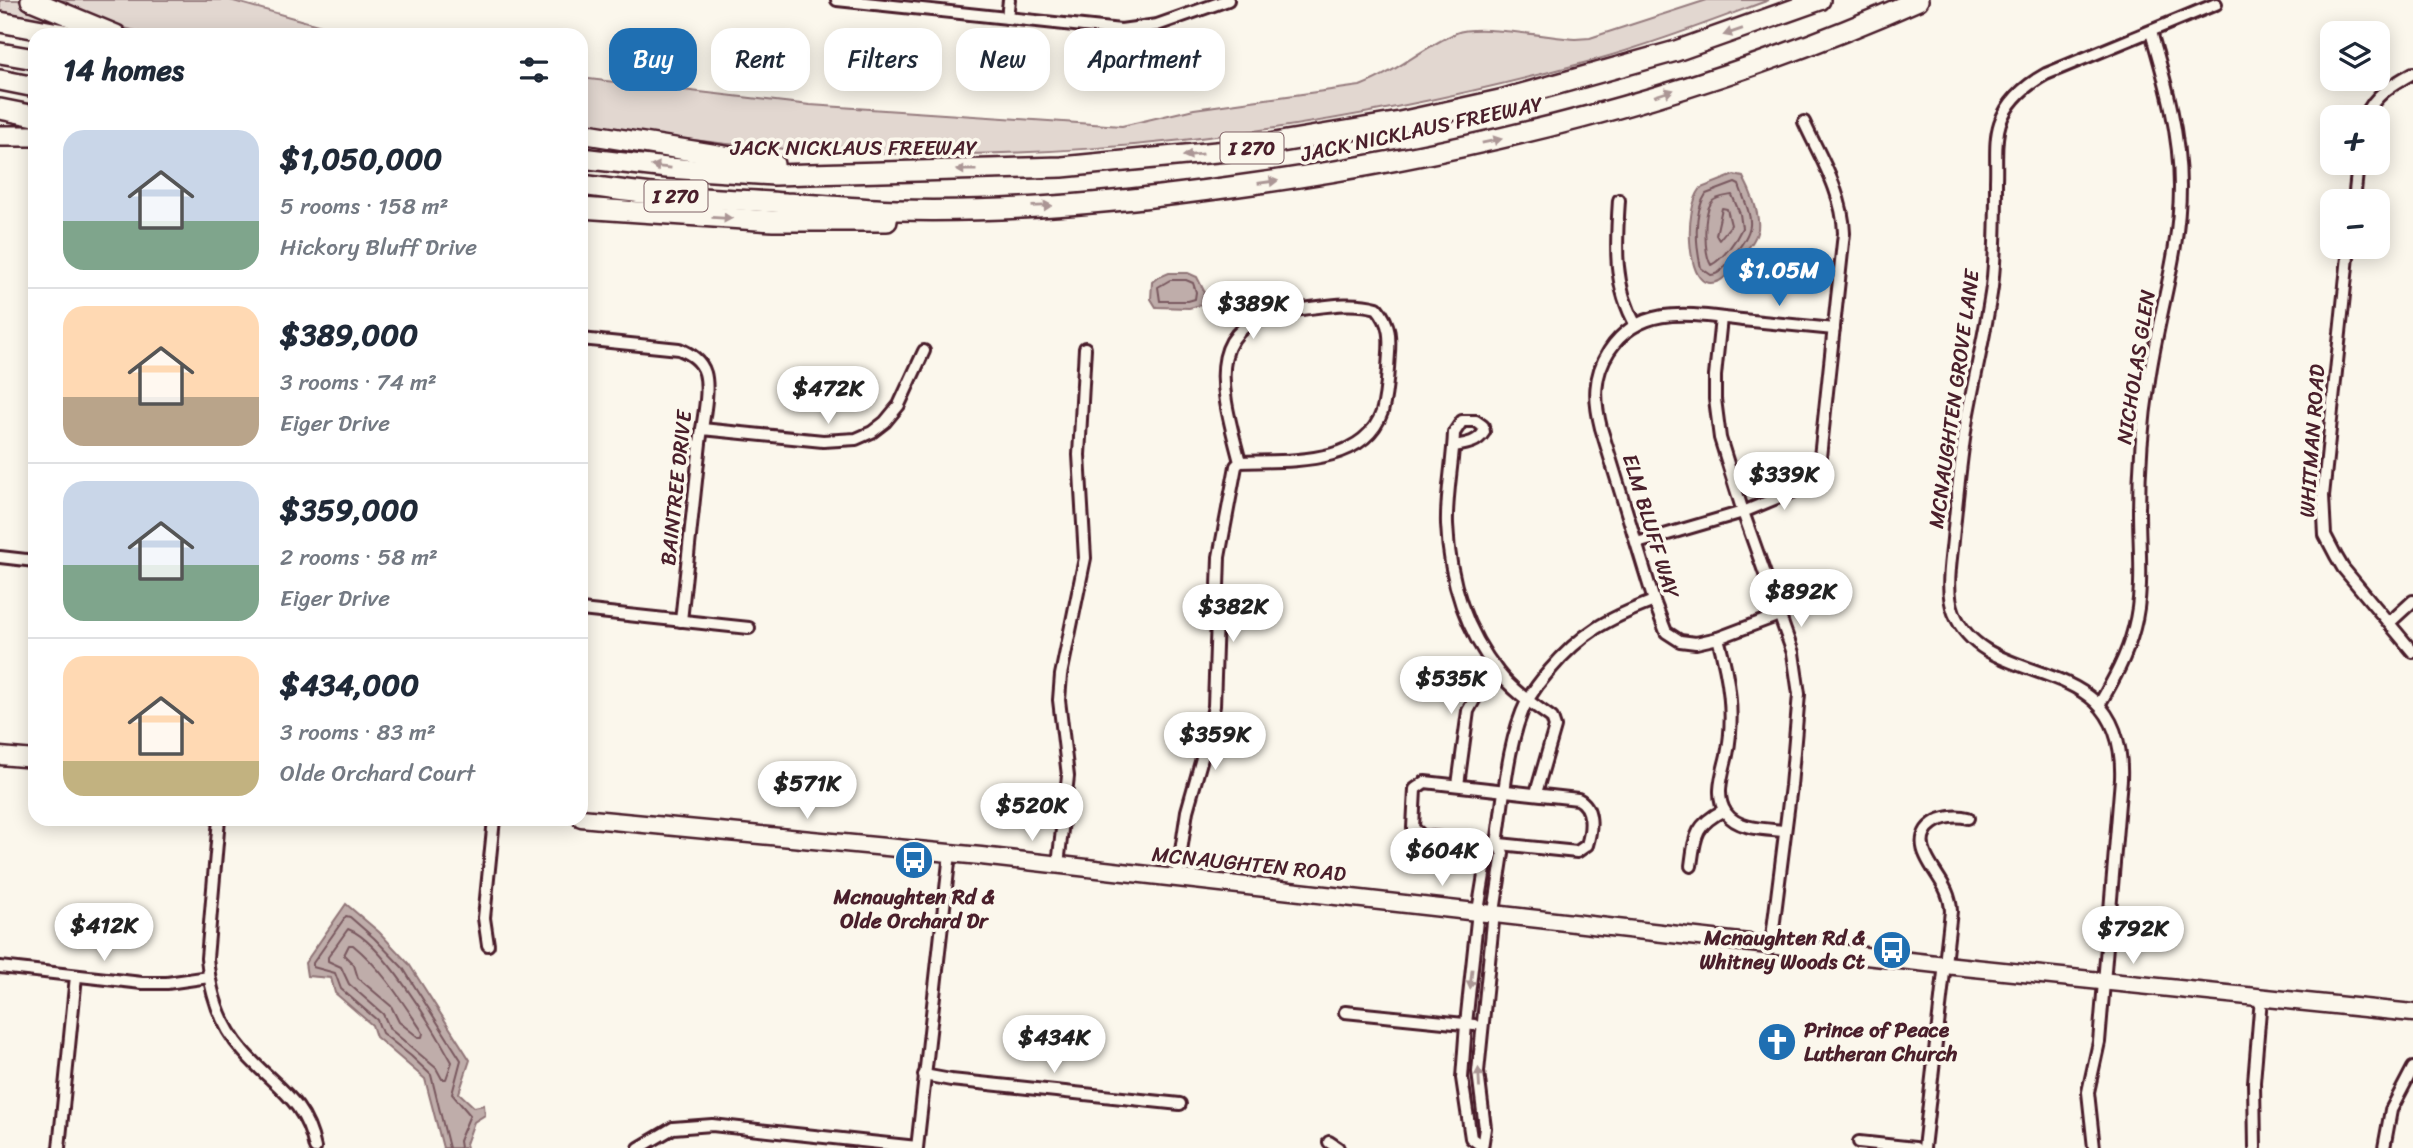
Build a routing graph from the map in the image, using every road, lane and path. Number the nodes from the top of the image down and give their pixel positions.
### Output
1 (31, 0) edge
2 (837, 0) edge
3 (1009, 0) edge
4 (1820, 0) edge
5 (1918, 0) edge
6 (1220, 1) edge
7 (2216, 4) dead end
8 (1007, 18) junction
9 (0, 22) edge
10 (32, 28) edge
11 (99, 28) edge
12 (2151, 32) junction
13 (0, 53) edge
14 (28, 59) edge
15 (2413, 72) edge
16 (0, 80) edge
17 (28, 86) edge
18 (2371, 105) edge
19 (0, 109) edge
20 (28, 115) edge
21 (1804, 122) dead end
22 (588, 134) edge
23 (0, 136) edge
24 (28, 136) edge
25 (588, 159) edge
26 (900, 170) junction
27 (588, 186) edge
28 (1619, 200) dead end
29 (588, 208) edge
30 (950, 209) junction
31 (2348, 259) edge
32 (1721, 318) junction
33 (1636, 325) junction
34 (1834, 329) junction
35 (588, 340) edge
36 (1085, 348) dead end
37 (924, 351) dead end
38 (702, 429) junction
39 (1454, 446) dead end
40 (1240, 462) junction
41 (1742, 512) junction
42 (1637, 543) junction
43 (0, 557) edge
44 (28, 560) edge
45 (1654, 601) junction
46 (2413, 601) edge
47 (588, 611) edge
48 (1779, 615) junction
49 (681, 621) junction
50 (2389, 623) junction
51 (749, 628) dead end
52 (1718, 638) junction
53 (2413, 652) edge
54 (1499, 674) junction
55 (1528, 700) junction
56 (2099, 705) junction
57 (0, 755) edge
58 (28, 758) edge
59 (1458, 785) junction
60 (1506, 791) junction
61 (1536, 793) junction
62 (1724, 810) junction
63 (1968, 818) dead end
64 (588, 819) edge
65 (218, 826) edge
66 (493, 826) edge
67 (1786, 831) junction
68 (1497, 843) junction
69 (950, 853) junction
70 (1058, 865) junction
71 (1691, 866) dead end
72 (1177, 878) junction
73 (1486, 912) junction
74 (488, 945) dead end
75 (1771, 945) junction
76 (1945, 965) junction
77 (0, 967) edge
78 (76, 976) junction
79 (209, 977) junction
80 (2104, 982) junction
81 (2261, 998) junction
82 (1345, 1012) dead end
83 (2413, 1013) edge
84 (1466, 1024) junction
85 (1483, 1026) junction
86 (2413, 1068) edge
87 (924, 1075) junction
88 (1180, 1104) dead end
89 (1859, 1142) dead end
90 (917, 1147) edge
91 (1480, 1147) edge
92 (59, 1148) edge
93 (315, 1148) edge
94 (639, 1148) edge
95 (1915, 1148) edge
96 (1924, 1148) edge
97 (2094, 1148) edge
98 (2255, 1148) edge
99 (2384, 1148) edge

1 - 11 highway
2 - 8 street
3 - 8 street
4 -> 26 highway, JACK NICKLAUS FREEWAY / I 270
30 -> 5 highway, JACK NICKLAUS FREEWAY / I 270
6 - 8 street
7 - 12 street, MCNAUGHTEN GROVE LANE
9 - 10 highway
12 - 56 street, NICHOLAS GLEN
12 - 56 street, MCNAUGHTEN GROVE LANE
13 - 14 highway
15 - 18 street
16 - 17 highway
19 - 20 highway
21 - 34 street
22 - 26 highway
23 - 24 highway
26 -> 25 highway, JACK NICKLAUS FREEWAY / I 270
27 - 30 highway, JACK NICKLAUS FREEWAY / I 270
28 - 33 street
29 -> 30 highway
31 - 50 street, WHITMAN ROAD
32 - 33 street
32 - 34 street
32 - 41 street
33 - 42 street, ELM BLUFF WAY
34 - 41 street
35 - 38 street, BAINTREE DRIVE
36 - 70 street
37 - 38 street
38 - 49 street, BAINTREE DRIVE
39 - 54 street
40 - 40 street
40 - 72 street
41 - 42 street
41 - 48 street
42 - 45 street, ELM BLUFF WAY
43 - 44 street
45 - 52 street, ELM BLUFF WAY
45 - 55 street
46 - 50 street
47 - 49 street
48 - 52 street, ELM BLUFF WAY
48 - 67 street
49 - 51 street
50 - 53 street, WHITMAN ROAD
52 - 62 street
54 - 55 street
54 - 59 street
55 - 60 street
55 - 61 street
56 - 80 street, MCNAUGHTEN GROVE LANE
57 - 58 street
59 - 60 street
59 - 68 street
60 - 61 street
60 - 68 street
61 - 68 street
62 - 67 street
62 - 71 street
63 - 76 street
64 - 69 street, MCNAUGHTEN ROAD
65 - 79 street
66 - 74 street
67 - 75 street
68 - 73 street
68 - 73 street
69 - 70 street, MCNAUGHTEN ROAD
69 - 87 street
70 - 72 street, MCNAUGHTEN ROAD
72 - 73 street, MCNAUGHTEN ROAD
73 - 75 street, MCNAUGHTEN ROAD
73 -> 84 street
73 - 85 street
75 - 76 street, MCNAUGHTEN ROAD
76 - 80 street, MCNAUGHTEN ROAD
76 - 96 street
77 - 78 street
78 - 79 street
78 - 92 street
79 - 93 street
80 - 81 street, MCNAUGHTEN ROAD
80 - 97 street, MCNAUGHTEN GROVE LANE
81 - 83 street, MCNAUGHTEN ROAD
81 - 98 street
82 - 84 street
84 - 85 street
84 - 91 street
91 -> 85 street
86 - 99 street
87 - 88 street
87 - 90 street
89 - 95 street
90 - 94 street

